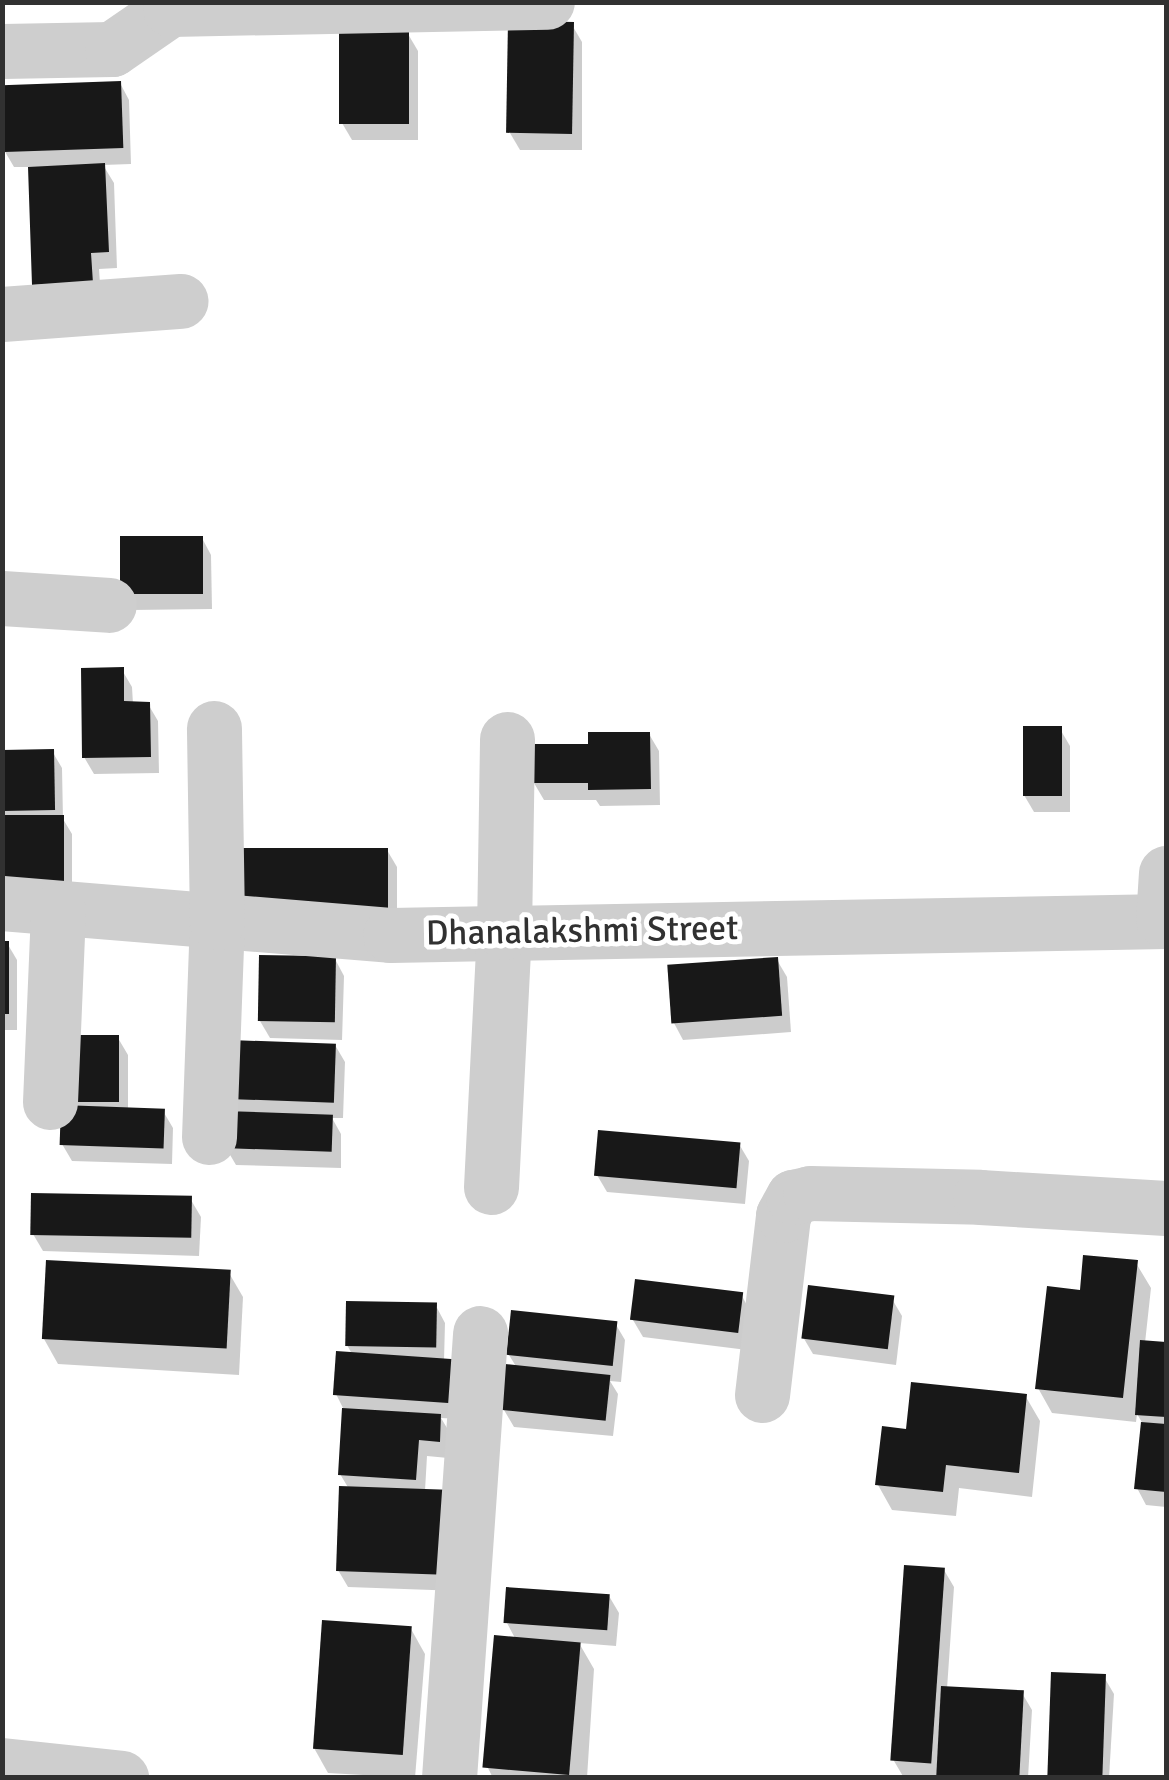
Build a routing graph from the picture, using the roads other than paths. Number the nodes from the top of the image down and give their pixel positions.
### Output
1 (547, 2) edge
2 (2, 51) edge
3 (181, 301) dead end
4 (2, 314) edge
5 (2, 598) edge
6 (109, 605) dead end
7 (214, 728) dead end
8 (507, 739) dead end
9 (2, 903) edge
10 (1165, 904) edge
11 (58, 910) junction
12 (217, 922) junction
13 (504, 932) junction
14 (50, 1102) dead end
15 (210, 1138) dead end
16 (491, 1187) dead end
17 (1166, 1208) edge
18 (480, 1332) dead end
19 (762, 1395) dead end
20 (2, 1765) edge
21 (120, 1778) edge
22 (449, 1778) edge

1 - 2 street
3 - 4 street
5 - 6 street
7 - 12 street
8 - 13 street
9 - 11 street, Dhanalakshmi Street
10 - 13 street, Dhanalakshmi Street
11 - 12 street, Dhanalakshmi Street
11 - 14 street
12 - 13 street, Dhanalakshmi Street
12 - 15 street
13 - 16 street
17 - 19 street
18 - 22 street
20 - 21 street

